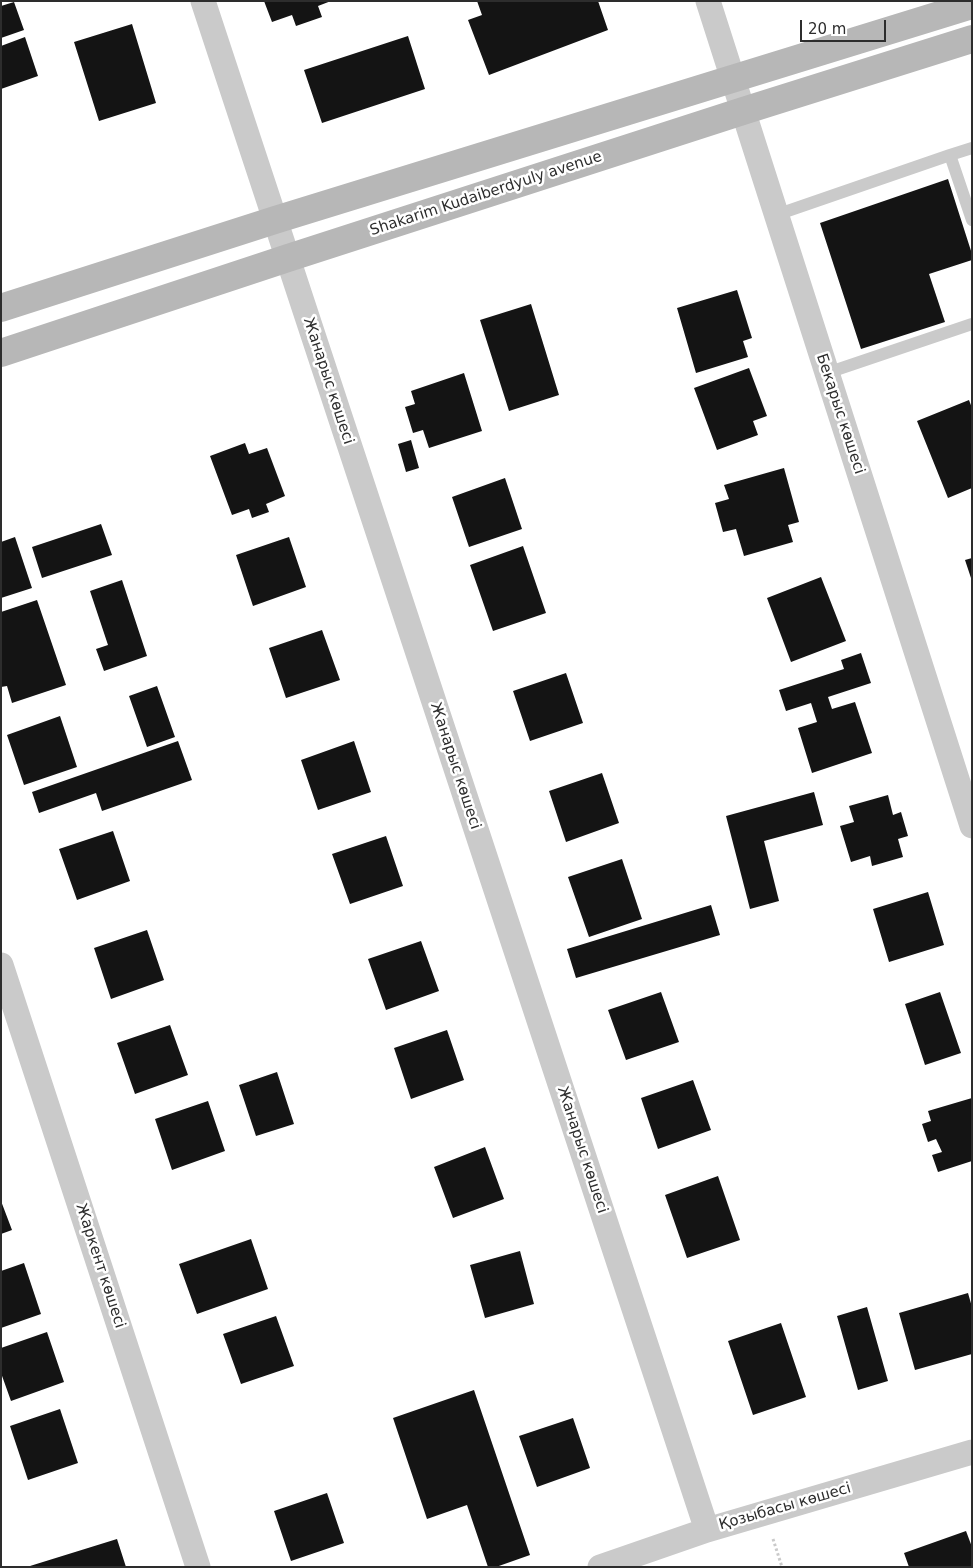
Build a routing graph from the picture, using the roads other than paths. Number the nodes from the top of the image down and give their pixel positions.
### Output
1 (203, 1) edge
2 (708, 1) edge
3 (972, 5) edge
4 (972, 39) edge
5 (733, 80) junction
6 (743, 111) junction
7 (972, 148) edge
8 (950, 156) junction
9 (776, 215) junction
10 (275, 220) junction
11 (972, 220) edge
12 (288, 258) junction
13 (1, 308) edge
14 (972, 324) edge
15 (1, 353) edge
16 (827, 373) junction
17 (972, 826) edge
18 (1, 965) edge
19 (972, 1452) edge
20 (707, 1530) junction
21 (198, 1567) edge
22 (600, 1567) edge

1 - 10 street, Жанарыс көшесі
2 - 5 street, Бекарыс көшесі
3 - 5 main road
4 - 6 main road, Shakarim Kudaiberdyuly avenue
5 - 6 street, Бекарыс көшесі
5 - 10 main road
6 - 9 street, Бекарыс көшесі
6 - 12 main road, Shakarim Kudaiberdyuly avenue
7 - 8 lane
8 - 9 lane
8 - 11 lane
9 - 16 street, Бекарыс көшесі
10 - 12 street, Жанарыс көшесі
10 - 13 main road
12 - 15 main road, Shakarim Kudaiberdyuly avenue
12 - 20 street, Жанарыс көшесі
14 - 16 lane
16 - 17 street, Бекарыс көшесі
18 - 21 street, Жаркент көшесі
19 - 20 street, Қозыбасы көшесі
20 - 22 street, Қозыбасы көшесі

